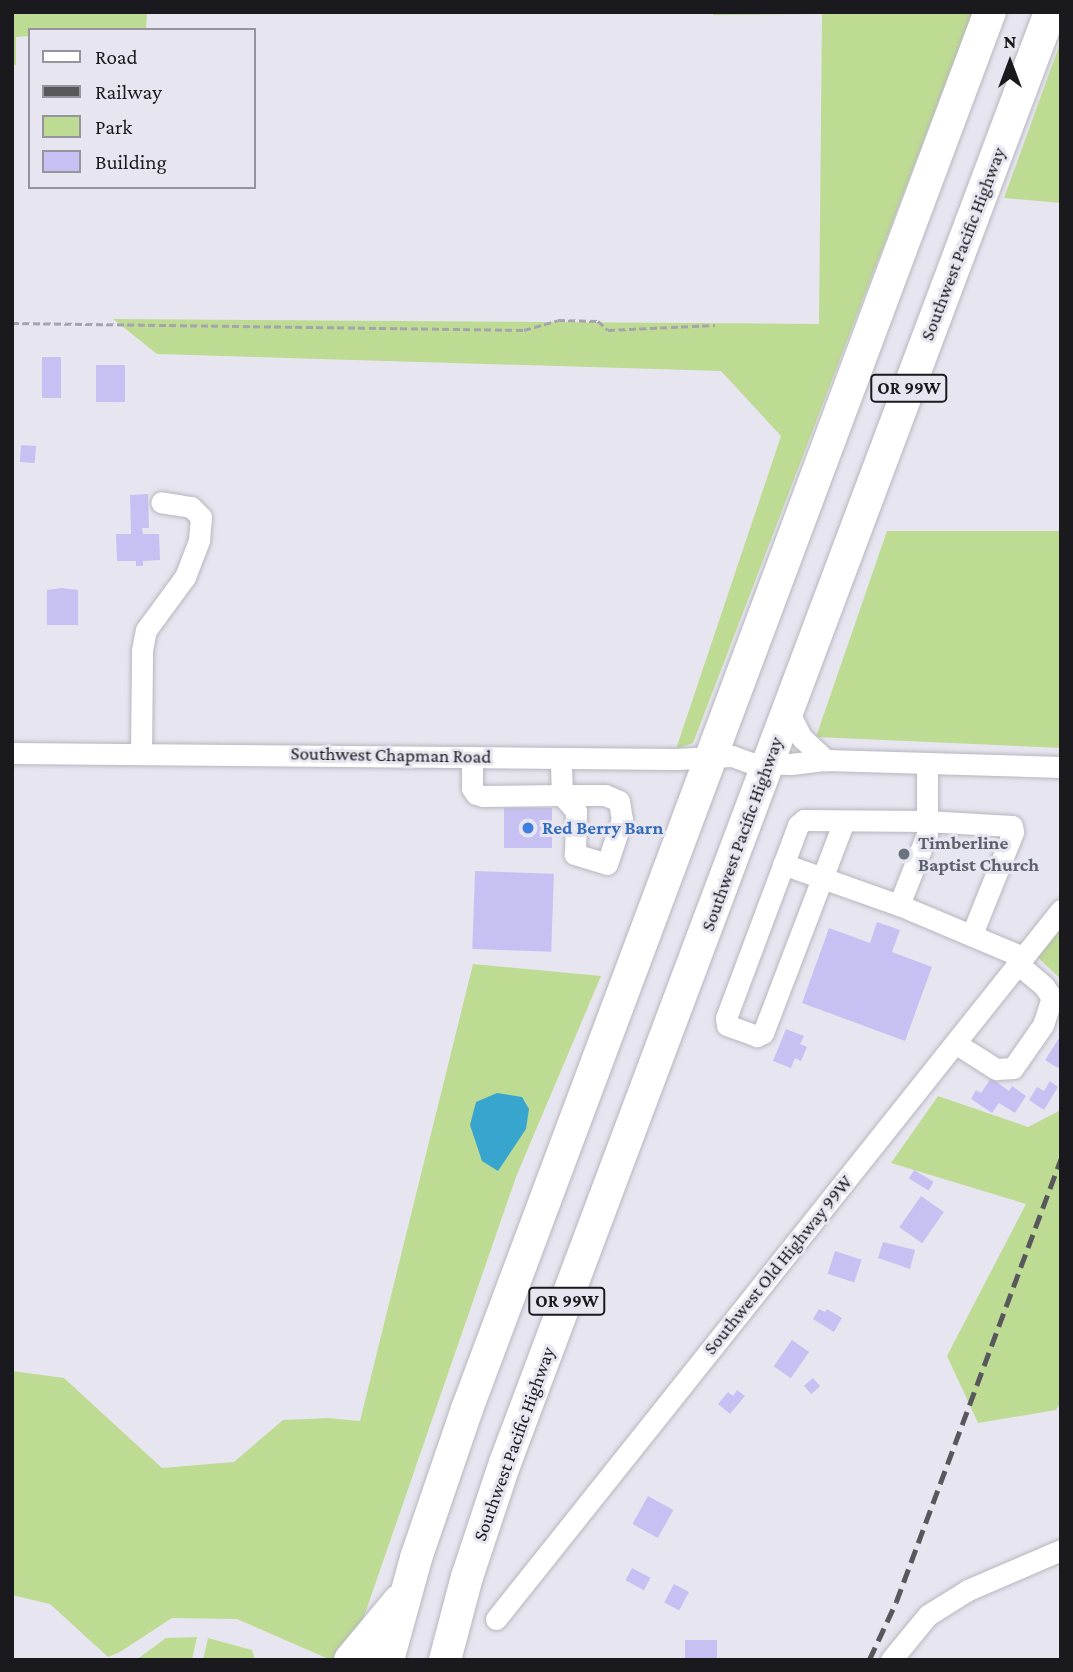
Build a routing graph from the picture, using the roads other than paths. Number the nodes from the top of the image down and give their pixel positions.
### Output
1 (990, 12) edge
2 (1050, 12) edge
3 (161, 502) dead end
4 (788, 711) junction
5 (12, 753) edge
6 (141, 753) junction
7 (472, 757) junction
8 (711, 757) junction
9 (561, 758) junction
10 (826, 760) junction
11 (768, 763) junction
12 (927, 763) junction
13 (1061, 768) edge
14 (844, 821) junction
15 (926, 821) junction
16 (783, 864) junction
17 (822, 879) junction
18 (899, 905) junction
19 (1061, 910) edge
20 (972, 934) junction
21 (1021, 960) junction
22 (955, 1043) junction
23 (1061, 1550) edge
24 (406, 1592) junction
25 (496, 1619) dead end
26 (350, 1660) edge
27 (388, 1660) edge
28 (445, 1660) edge
29 (891, 1660) edge

1 - 8 highway, OR 99W
2 - 4 highway, Southwest Pacific Highway / OR 99W
3 - 6 street
4 - 10 street
4 - 11 highway, Southwest Pacific Highway / OR 99W
5 - 6 street, Southwest Chapman Road
6 - 7 street, Southwest Chapman Road
7 - 9 street, Southwest Chapman Road
7 - 9 street
8 - 9 street, Southwest Chapman Road
8 - 11 street, Southwest Chapman Road
8 - 24 highway, OR 99W
10 - 11 street, Southwest Chapman Road
10 - 12 street, Southwest Chapman Road
11 - 28 highway, Southwest Pacific Highway / OR 99W
12 - 13 street, Southwest Chapman Road
12 - 15 street
14 - 15 street
14 - 16 street
14 - 17 street
15 - 18 street
15 - 20 street
16 - 17 street
16 - 17 street
17 - 18 street
18 - 20 street
19 - 21 street, Southwest Old Highway 99W
20 - 21 street
21 - 22 street, Southwest Old Highway 99W
21 - 22 street
22 - 25 street, Southwest Old Highway 99W
23 - 29 street
24 - 26 highway
24 - 27 highway, OR 99W

